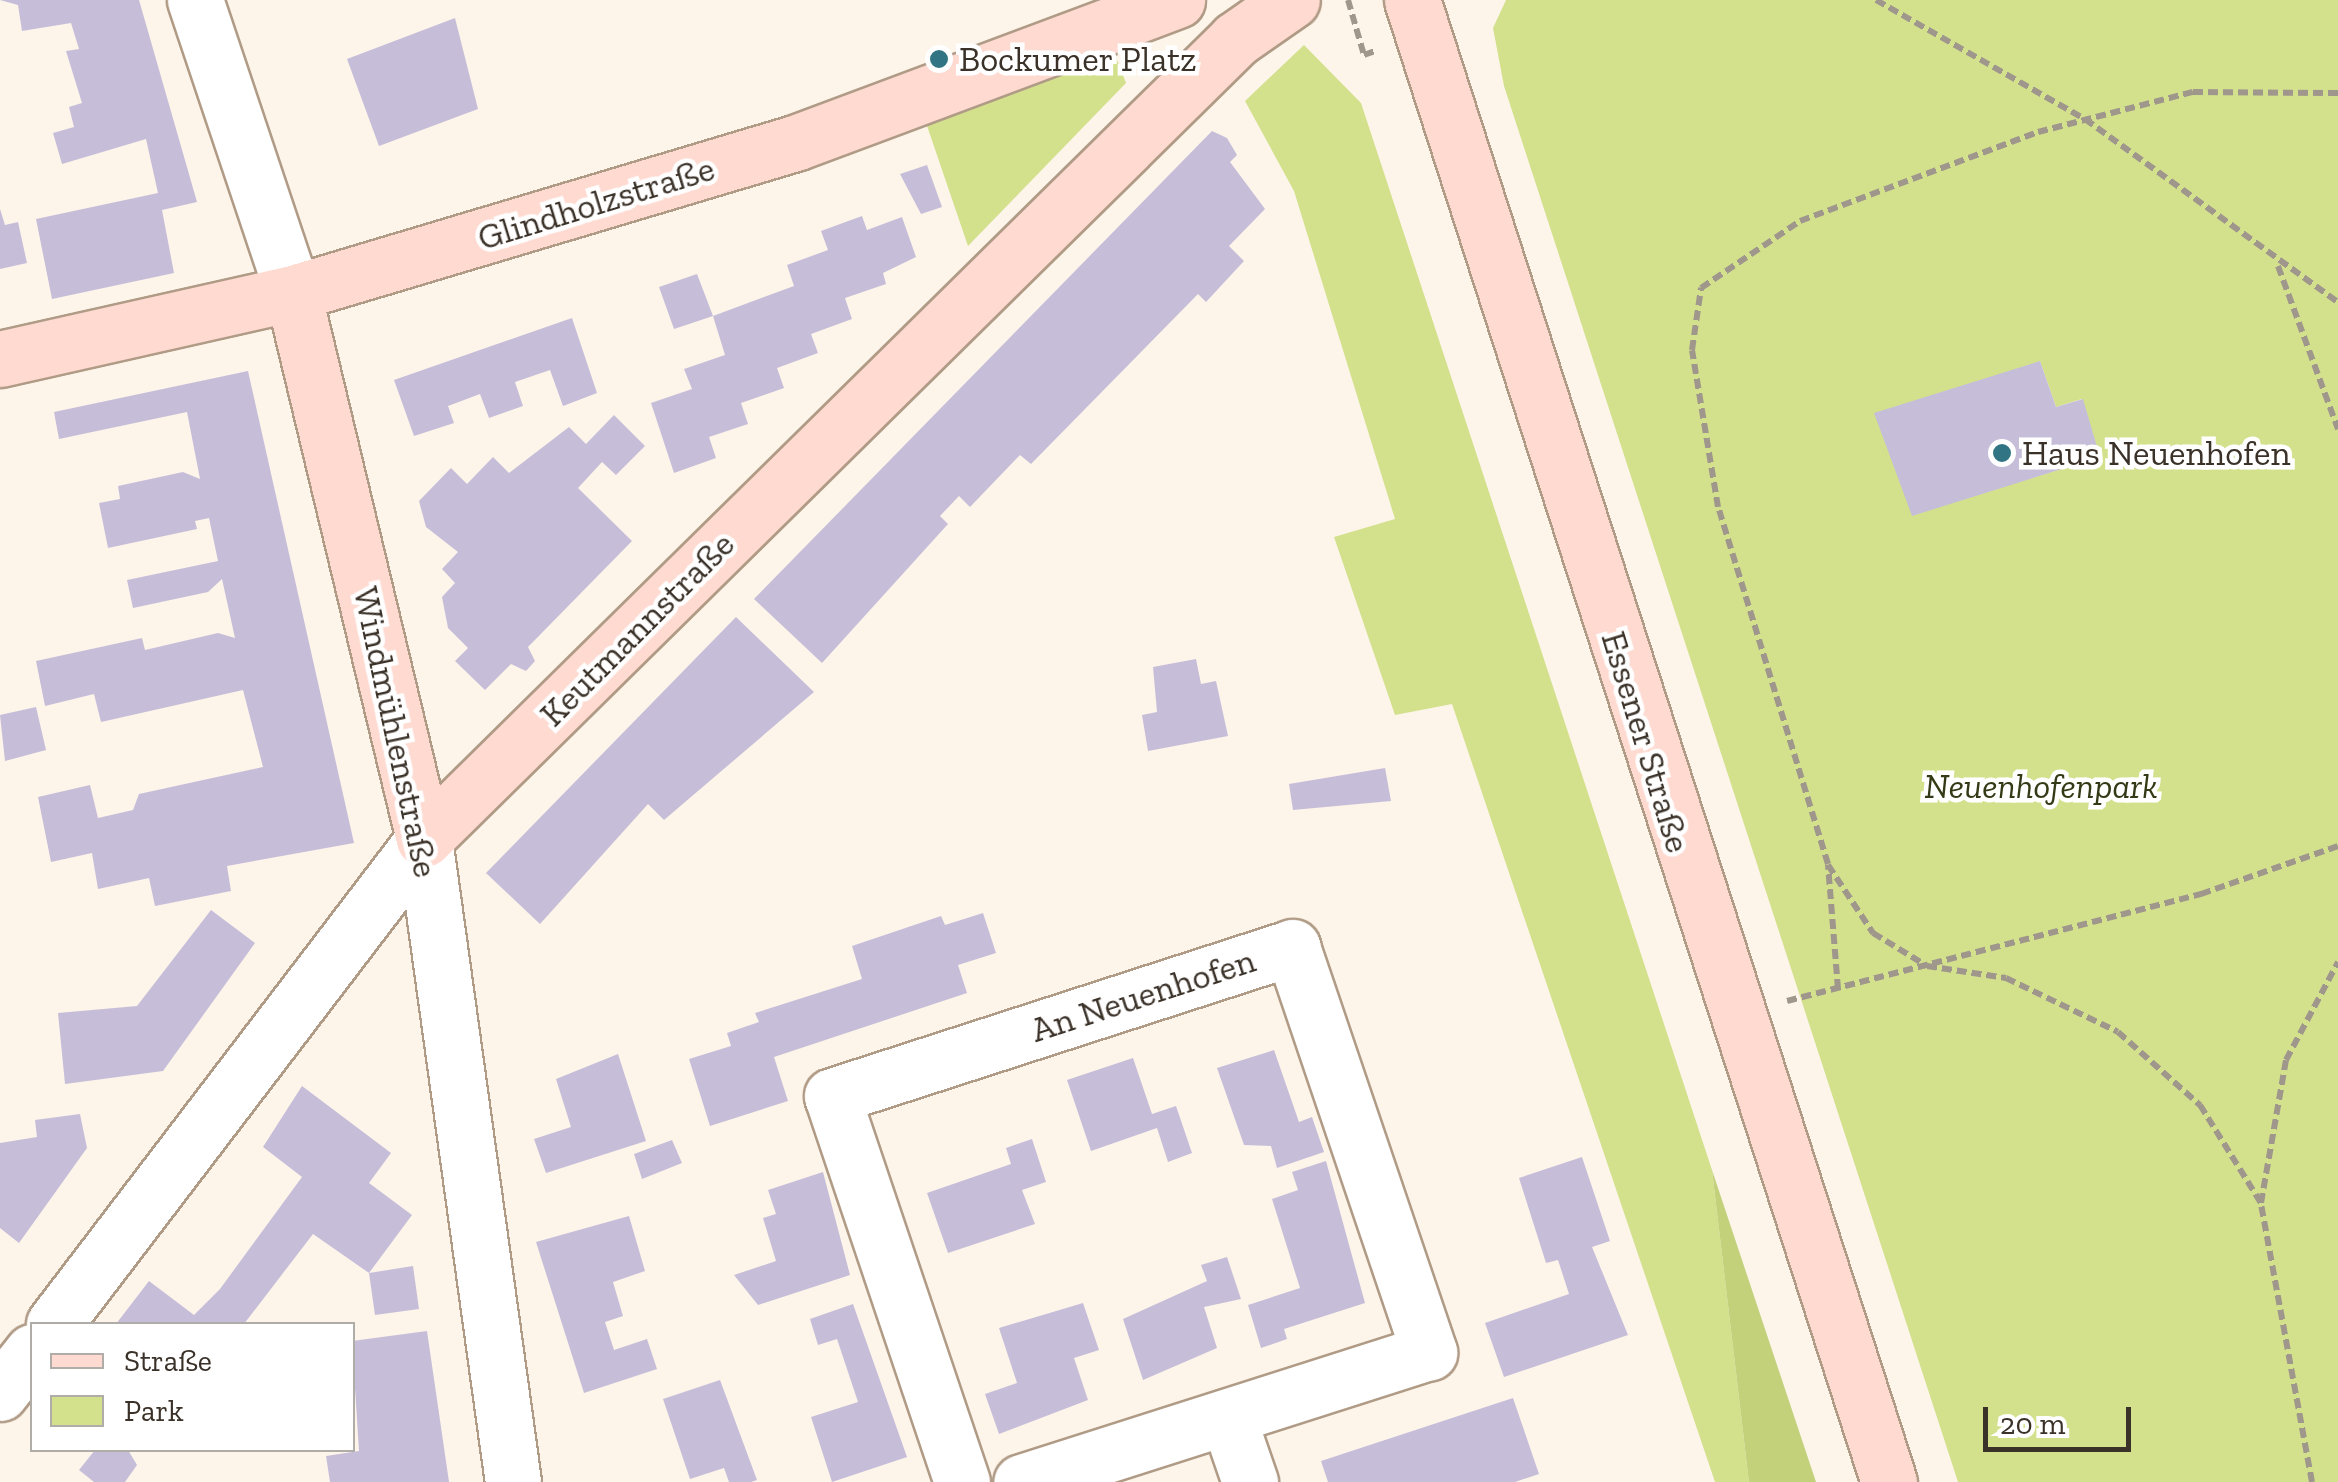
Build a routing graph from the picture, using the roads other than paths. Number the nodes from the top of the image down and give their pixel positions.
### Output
1 (195, 0) edge
2 (1177, 0) edge
3 (1292, 0) edge
4 (1412, 0) edge
5 (293, 293) junction
6 (0, 359) edge
7 (424, 839) junction
8 (56, 1322) edge
9 (30, 1355) edge
10 (0, 1393) edge
11 (1228, 1418) junction
12 (513, 1482) edge
13 (962, 1482) edge
14 (1021, 1482) edge
15 (1250, 1482) edge
16 (1889, 1482) edge

1 - 5 street, Windmühlenstraße
2 - 5 street, Glindholzstraße
3 - 7 street, Keutmannstraße
4 - 16 street, Essener Straße
5 - 6 street, Glindholzstraße
5 - 7 street, Windmühlenstraße
7 - 8 street, Keutmannstraße
7 - 12 street, Windmühlenstraße
9 - 10 street
11 - 13 street, An Neuenhofen
11 - 14 street, An Neuenhofen
11 - 15 street

